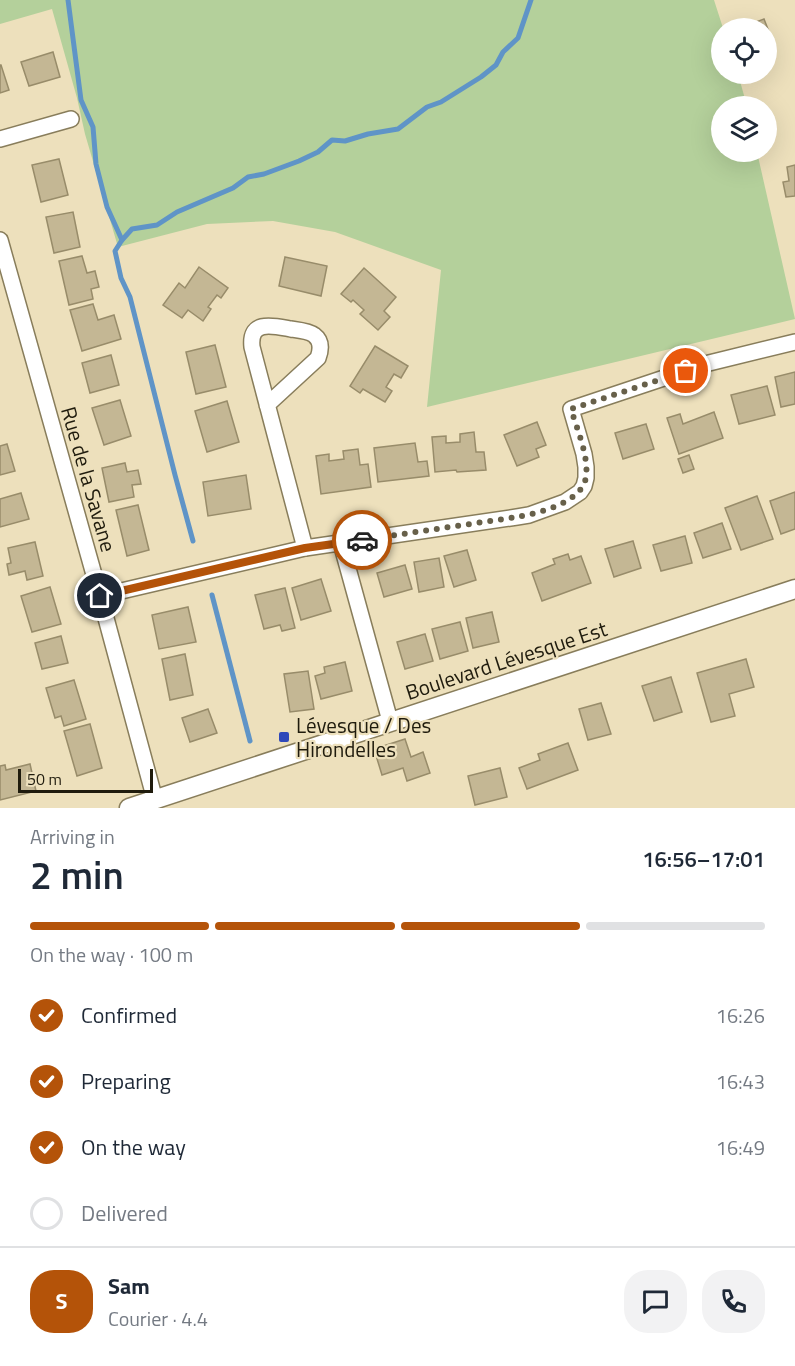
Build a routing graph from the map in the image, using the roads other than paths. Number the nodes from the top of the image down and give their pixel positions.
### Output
1 (71, 119) dead end
2 (0, 139) edge
3 (0, 240) edge
4 (795, 342) edge
5 (267, 405) junction
6 (341, 543) junction
7 (305, 548) junction
8 (795, 589) edge
9 (100, 596) junction
10 (390, 721) junction
11 (155, 800) junction
12 (129, 808) edge

1 - 2 street
3 - 9 street, Rue de la Savane
4 - 6 street
5 - 5 street
5 - 7 street
6 - 7 street
6 - 10 street
7 - 9 street
8 - 10 street, Boulevard Lévesque Est
9 - 11 street, Rue de la Savane
10 - 11 street, Boulevard Lévesque Est
11 - 12 street, Boulevard Lévesque Est

